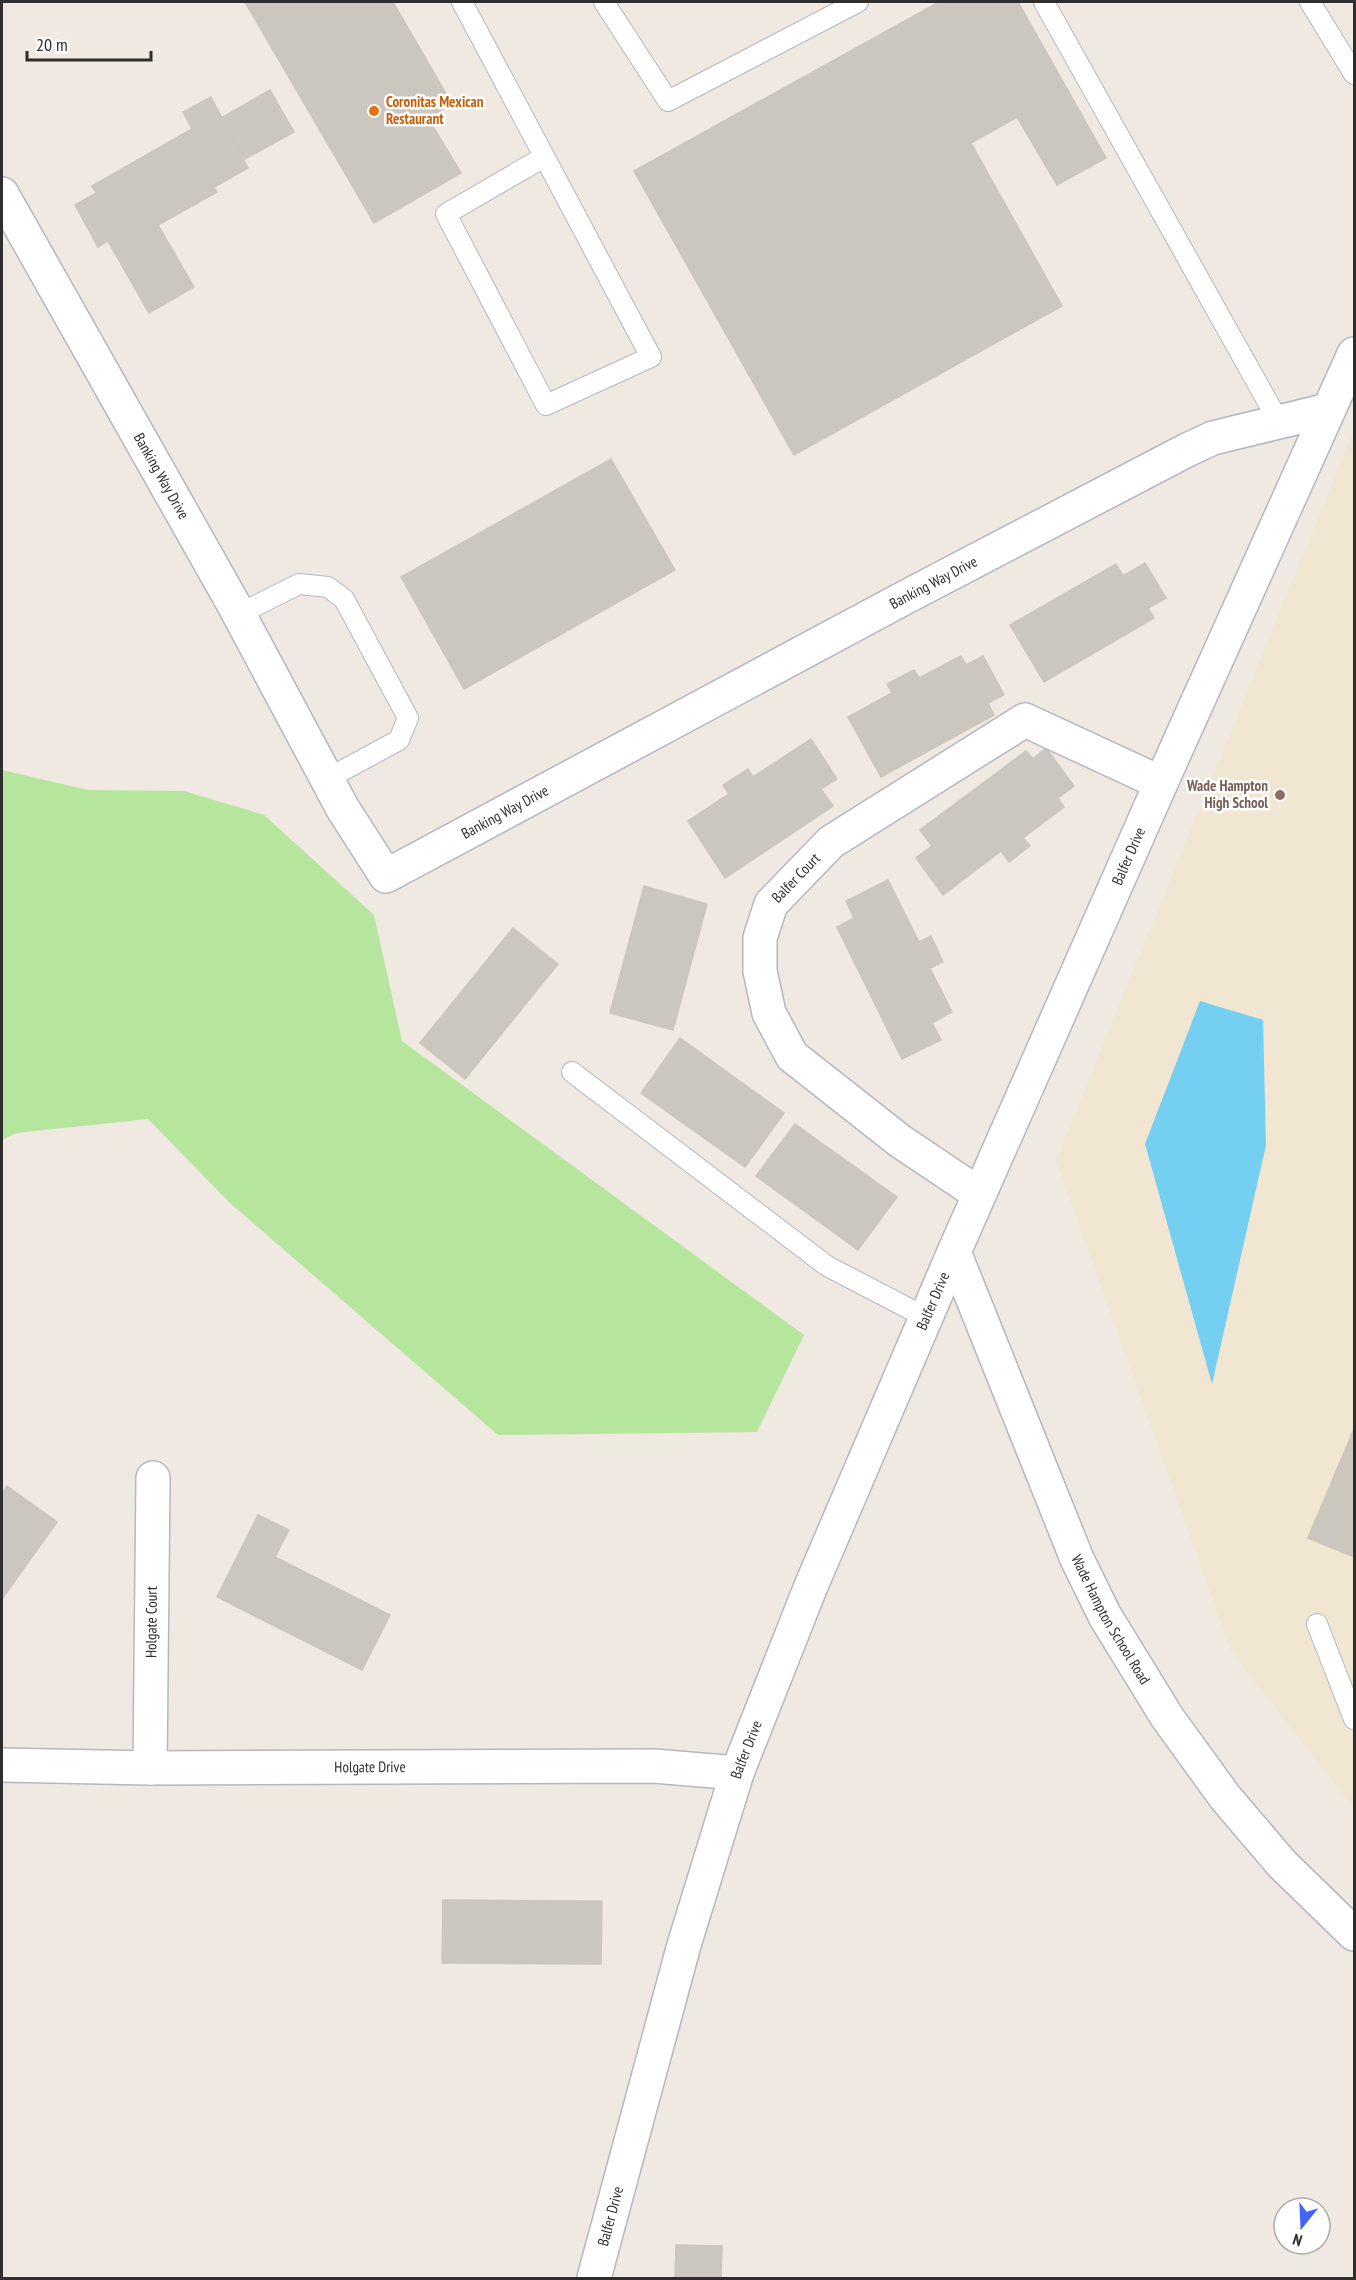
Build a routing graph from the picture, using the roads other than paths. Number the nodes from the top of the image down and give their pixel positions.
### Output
1 (462, 2) edge
2 (604, 2) edge
3 (858, 2) edge
4 (1044, 2) edge
5 (1310, 2) edge
6 (1354, 74) edge
7 (544, 157) junction
8 (2, 194) edge
9 (1354, 354) edge
10 (1328, 410) junction
11 (1279, 422) junction
12 (239, 614) junction
13 (327, 779) junction
14 (1161, 783) junction
15 (572, 1071) dead end
16 (979, 1194) junction
17 (954, 1252) junction
18 (926, 1317) junction
19 (153, 1478) dead end
20 (1317, 1624) dead end
21 (1354, 1719) edge
22 (2, 1765) edge
23 (150, 1768) junction
24 (737, 1773) junction
25 (1354, 1934) edge
26 (594, 2278) edge

1 - 7 lane
2 - 3 lane
4 - 11 lane
5 - 6 lane
7 - 7 lane
8 - 12 street, Banking Way Drive
9 - 10 street, Balfer Drive
10 - 11 street, Banking Way Drive
10 - 14 street, Balfer Drive
11 - 13 street, Banking Way Drive
12 - 13 street, Banking Way Drive
12 - 13 lane
14 - 16 street, Balfer Drive
14 - 16 street, Balfer Court
15 - 18 lane
16 - 17 street, Balfer Drive
17 - 18 street, Balfer Drive
17 - 25 street, Wade Hampton School Road
18 - 24 street, Balfer Drive
19 - 23 street, Holgate Court
20 - 21 lane
22 - 23 street, Holgate Drive
23 - 24 street, Holgate Drive
24 - 26 street, Balfer Drive

